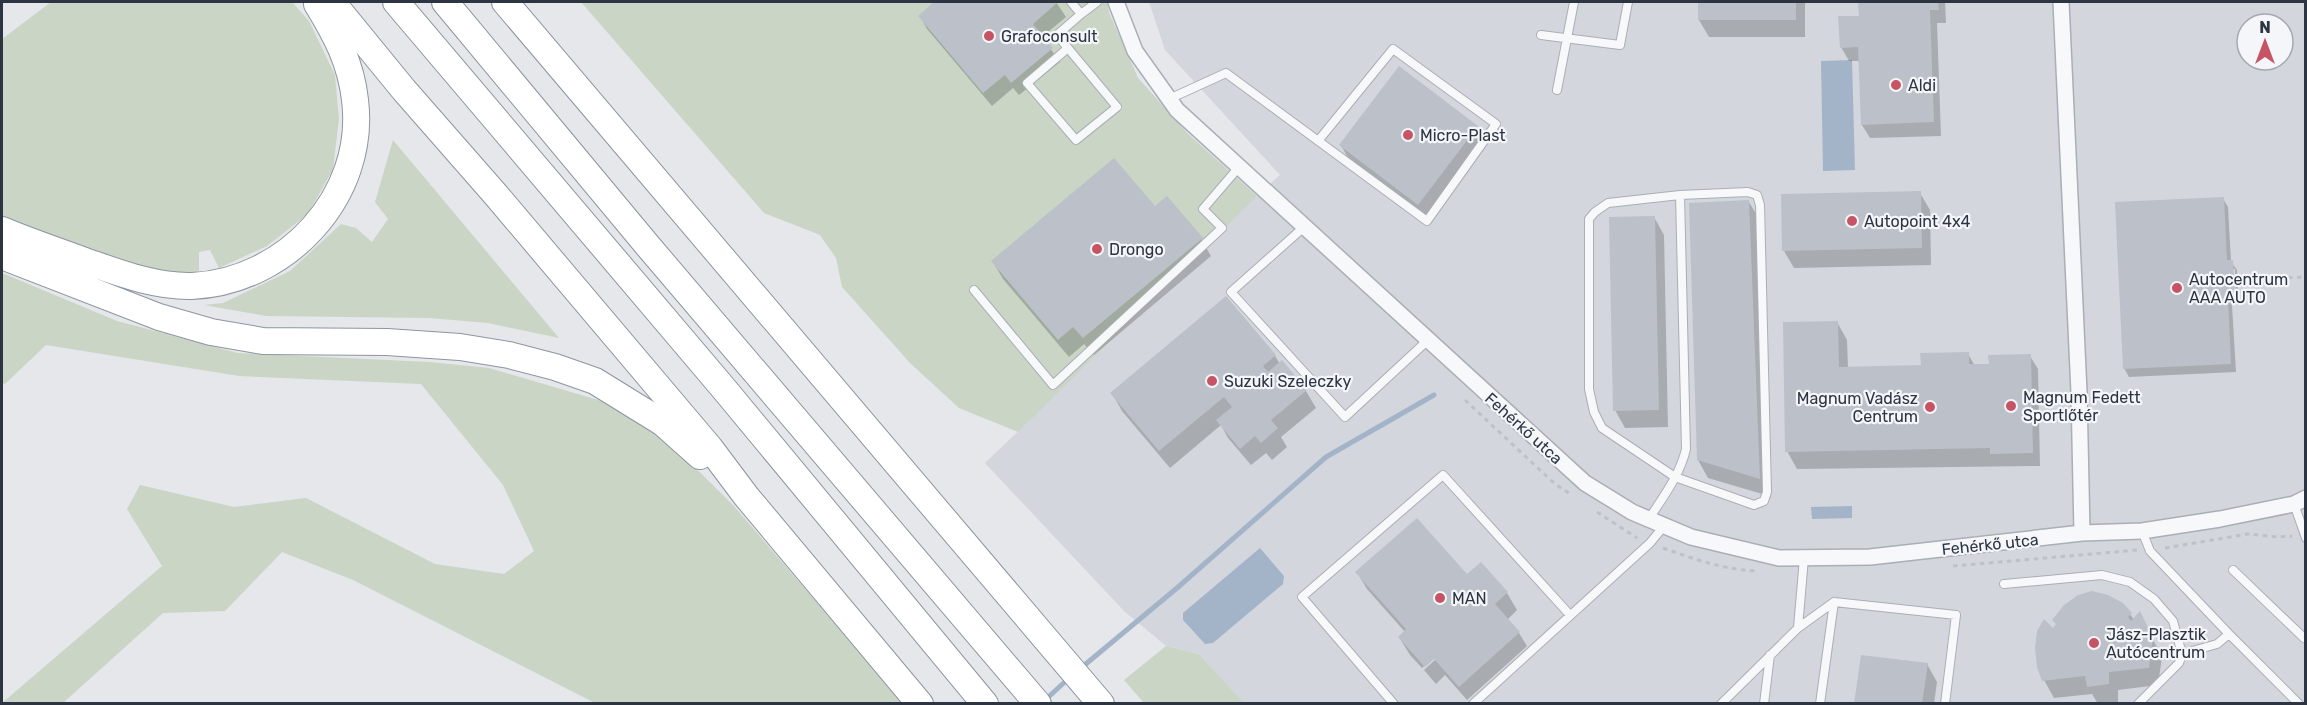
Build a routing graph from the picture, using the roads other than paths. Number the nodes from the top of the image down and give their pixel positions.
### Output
1 (316, 2) edge
2 (332, 2) edge
3 (396, 2) edge
4 (445, 2) edge
5 (505, 2) edge
6 (1071, 2) edge
7 (1097, 2) edge
8 (1116, 2) edge
9 (1574, 2) edge
10 (1628, 2) edge
11 (2061, 2) edge
12 (1081, 14) junction
13 (1541, 35) dead end
14 (1567, 38) junction
15 (1068, 48) junction
16 (1557, 90) dead end
17 (1169, 99) junction
18 (1318, 141) junction
19 (1239, 167) junction
20 (1680, 195) junction
21 (1304, 227) junction
22 (2, 230) edge
23 (2, 256) edge
24 (974, 290) dead end
25 (1428, 340) junction
26 (1675, 477) junction
27 (746, 496) junction
28 (2300, 501) edge
29 (1649, 519) junction
30 (1664, 526) junction
31 (2142, 531) junction
32 (2082, 533) junction
33 (2305, 536) edge
34 (1804, 558) junction
35 (2233, 570) dead end
36 (2004, 584) dead end
37 (1834, 602) junction
38 (1570, 615) junction
39 (1798, 628) junction
40 (2229, 634) junction
41 (2305, 639) edge
42 (2182, 654) junction
43 (1770, 655) junction
44 (1094, 695) edge
45 (920, 704) edge
46 (985, 704) edge
47 (1038, 704) edge
48 (1394, 704) edge
49 (1473, 704) edge
50 (1721, 704) edge
51 (1764, 704) edge
52 (1820, 704) edge
53 (1945, 704) edge
54 (2138, 704) edge
55 (2299, 704) edge

1 - 22 highway
2 - 27 highway
3 - 46 highway
4 - 47 highway
5 - 44 highway
6 - 12 lane
7 - 12 lane
8 - 17 street, Fehérkő utca
9 - 14 lane
10 - 14 lane
11 - 32 street
12 - 15 lane
13 - 14 lane
14 - 16 lane
15 - 15 lane
17 - 18 lane
17 - 19 street, Fehérkő utca
18 - 18 lane
19 - 21 street, Fehérkő utca
19 - 24 lane
20 - 26 lane
20 - 26 lane
20 - 26 lane
21 - 25 street, Fehérkő utca
21 - 25 lane
23 - 27 highway
25 - 29 street, Fehérkő utca
26 - 29 lane
27 - 45 highway
28 - 31 street, Fehérkő utca
28 - 33 lane
29 - 30 street, Fehérkő utca
30 - 34 street, Fehérkő utca
30 - 38 lane
31 - 32 street, Fehérkő utca
31 - 40 lane
32 - 34 street, Fehérkő utca
34 - 39 lane
35 - 41 lane
36 - 42 lane
37 - 39 lane
37 - 52 lane
37 - 53 lane
38 - 48 lane
38 - 49 lane
39 - 43 lane
40 - 42 lane
40 - 55 lane
42 - 54 lane
43 - 50 lane
43 - 51 lane

